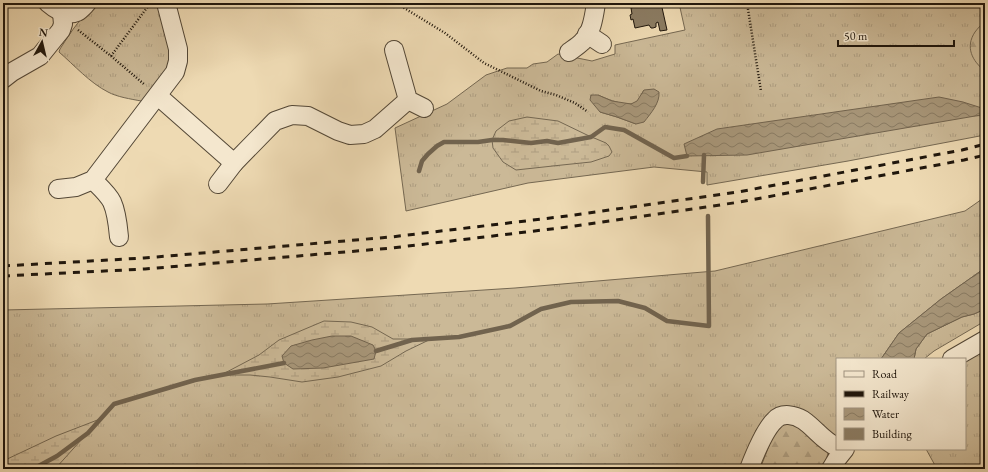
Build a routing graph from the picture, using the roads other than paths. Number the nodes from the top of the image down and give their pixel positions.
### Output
1 (87, 3) edge
2 (166, 3) edge
3 (596, 3) edge
4 (58, 13) edge
5 (587, 34) junction
6 (602, 44) dead end
7 (394, 50) dead end
8 (569, 52) dead end
9 (3, 79) edge
10 (158, 96) junction
11 (408, 100) junction
12 (424, 108) dead end
13 (234, 163) junction
14 (93, 180) junction
15 (218, 184) dead end
16 (58, 189) dead end
17 (119, 237) dead end
18 (985, 340) edge
19 (954, 358) edge
20 (836, 446) edge
21 (844, 450) edge
22 (749, 469) edge
23 (831, 469) edge

1 - 4 street
2 - 10 street
3 - 5 street
4 - 9 street
5 - 6 street
5 - 8 street
7 - 11 street
10 - 13 street
10 - 14 street
11 - 12 street
11 - 13 street
13 - 15 street
14 - 16 street
14 - 17 street
18 - 19 street
20 - 22 street
21 - 23 street

